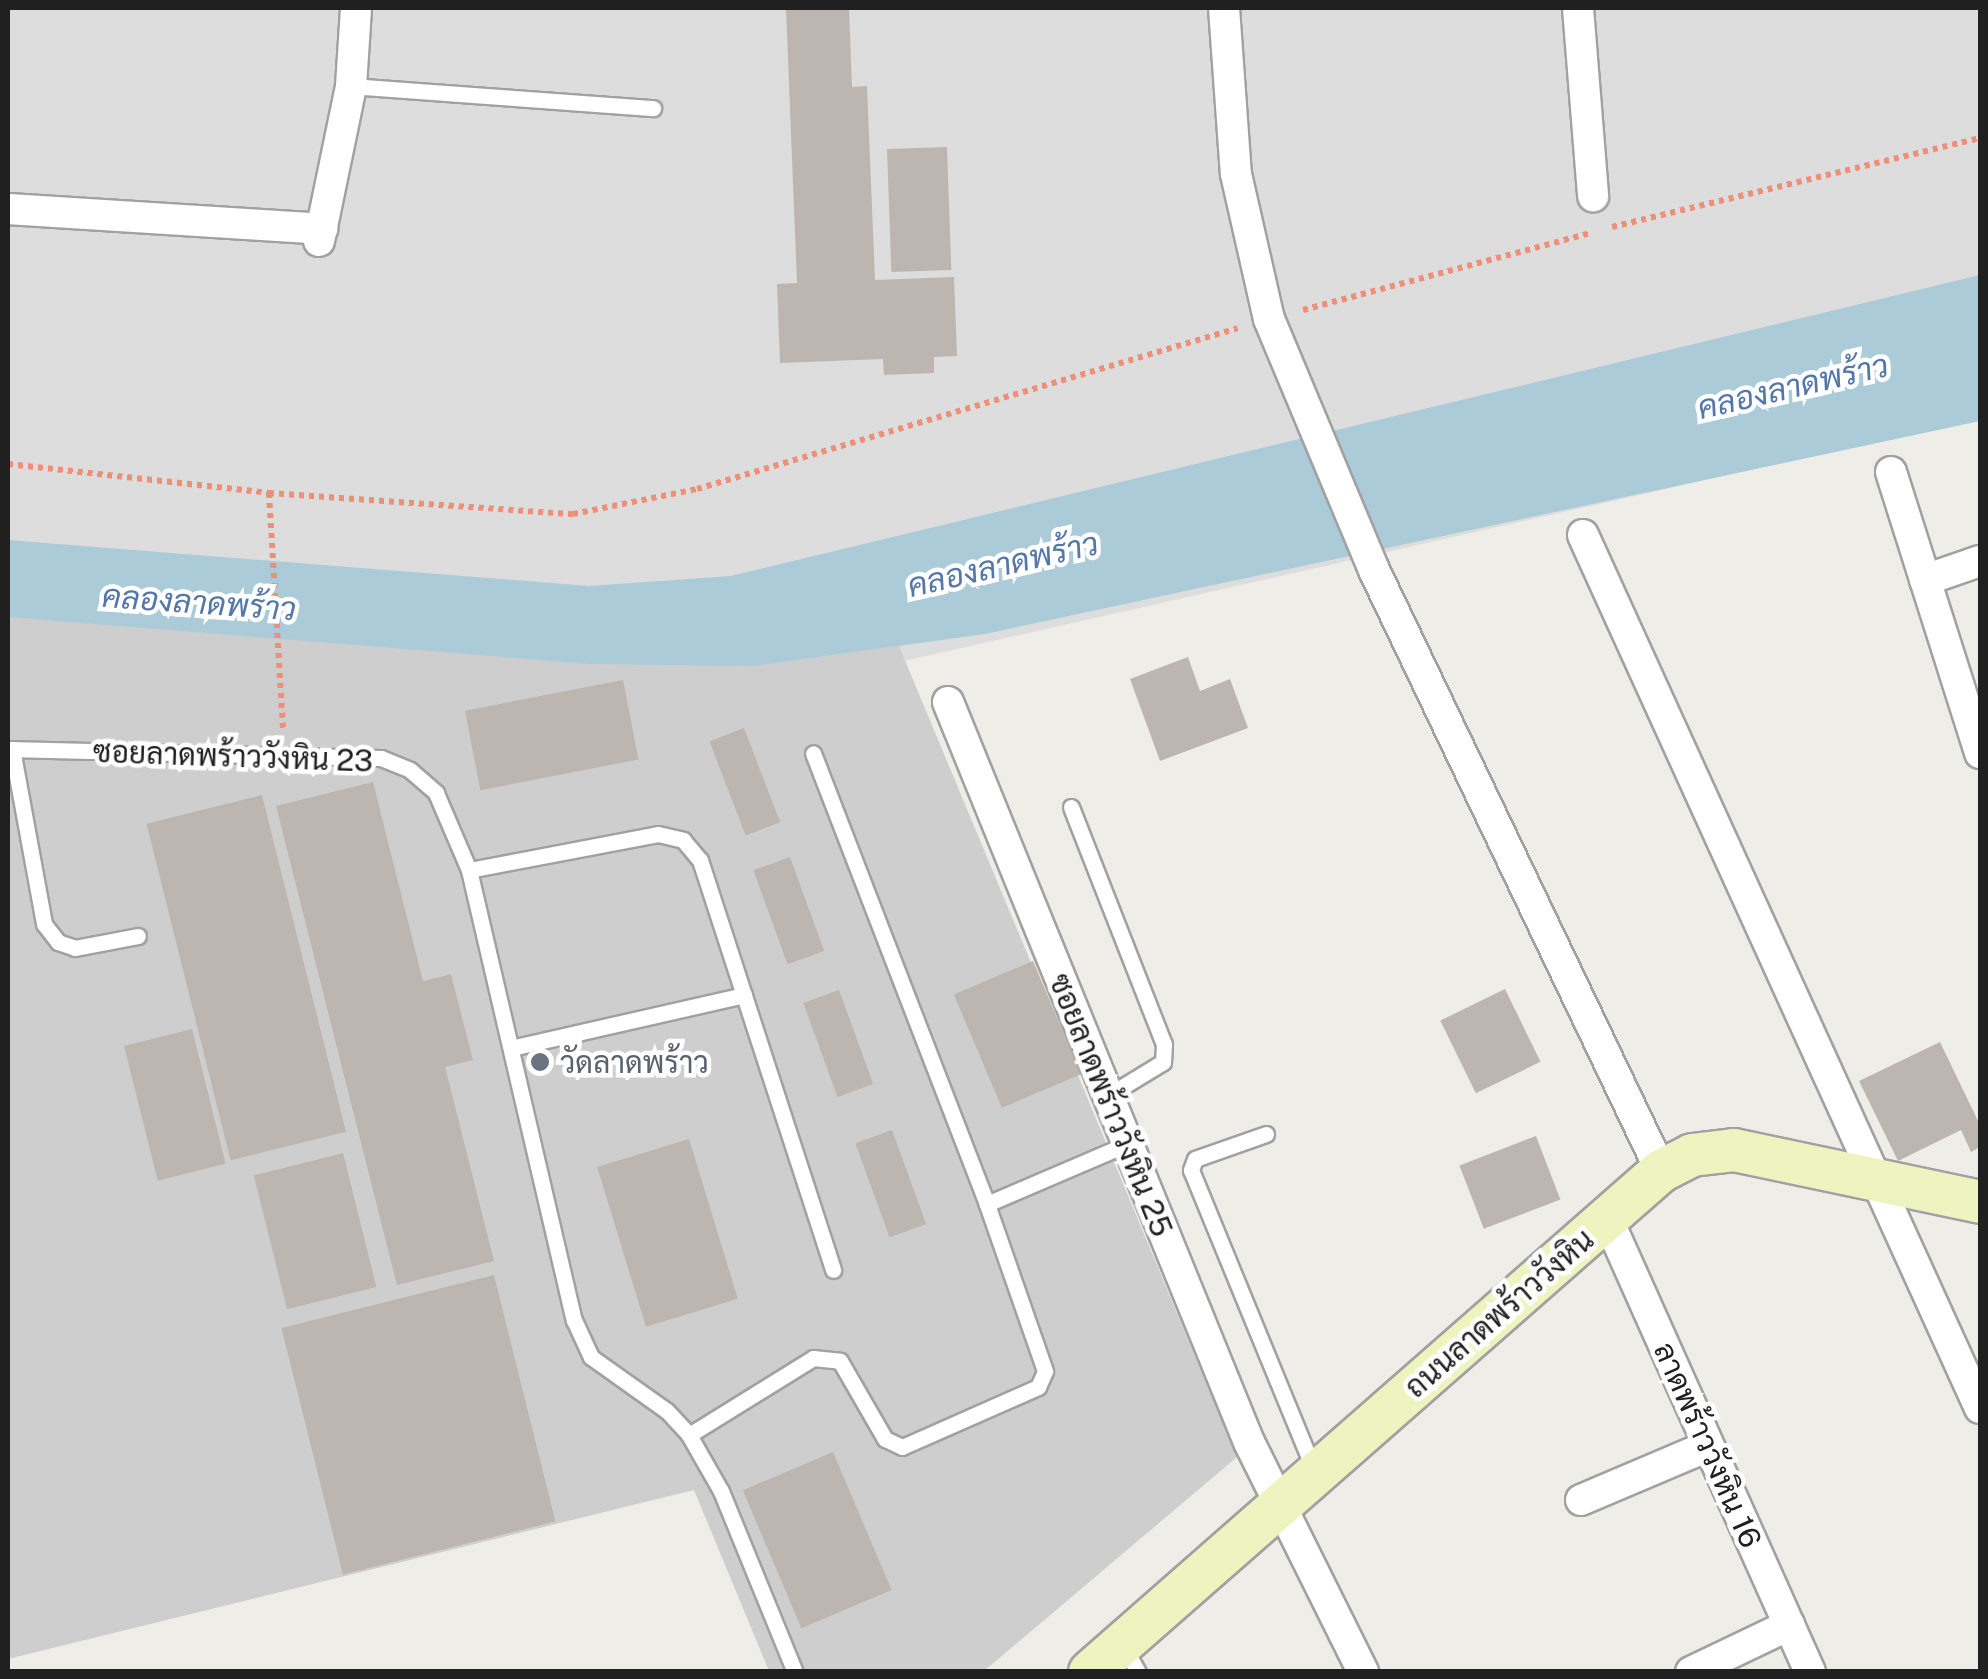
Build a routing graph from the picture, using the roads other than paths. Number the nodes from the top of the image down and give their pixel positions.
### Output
1 (356, 8) edge
2 (1224, 8) edge
3 (1578, 8) edge
4 (351, 86) junction
5 (653, 108) dead end
6 (1593, 196) dead end
7 (8, 209) edge
8 (1891, 472) dead end
9 (1583, 534) dead end
10 (1980, 561) edge
11 (1925, 580) junction
12 (948, 702) dead end
13 (10, 749) edge
14 (813, 753) dead end
15 (1980, 753) edge
16 (1071, 807) dead end
17 (469, 870) junction
18 (138, 936) dead end
19 (744, 995) junction
20 (511, 1048) junction
21 (1107, 1096) junction
22 (1266, 1134) dead end
23 (1126, 1144) junction
24 (1661, 1171) junction
25 (1879, 1180) junction
26 (1980, 1202) edge
27 (988, 1204) junction
28 (1607, 1218) junction
29 (833, 1270) dead end
30 (1980, 1408) edge
31 (689, 1436) junction
32 (1708, 1446) junction
33 (1316, 1473) junction
34 (1582, 1500) dead end
35 (1278, 1507) junction
36 (1789, 1625) junction
37 (1130, 1657) edge
38 (795, 1672) edge
39 (1090, 1672) edge
40 (1363, 1672) edge
41 (1691, 1672) edge
42 (1810, 1672) edge

1 - 4 street
2 - 24 street
3 - 6 street
4 - 5 lane
4 - 7 street
8 - 11 street
9 - 25 street
10 - 11 street
11 - 15 street
12 - 21 street, ซอยลาดพร้าววังหิน 25
13 - 17 lane, ซอยลาดพร้าววังหิน 23
13 - 18 lane
14 - 27 lane
16 - 21 lane
17 - 19 lane
17 - 20 lane, ซอยลาดพร้าววังหิน 23
19 - 20 lane
19 - 29 lane
20 - 31 lane, ซอยลาดพร้าววังหิน 23
21 - 23 street, ซอยลาดพร้าววังหิน 25
22 - 33 lane
23 - 27 lane
23 - 35 street, ซอยลาดพร้าววังหิน 25
24 - 25 main road, ถนนลาดพร้าววังหิน
24 - 28 main road, ถนนลาดพร้าววังหิน
25 - 26 main road, ถนนลาดพร้าววังหิน
25 - 30 street
27 - 31 lane
28 - 32 street, ลาดพร้าววังหิน 16
28 - 33 main road, ถนนลาดพร้าววังหิน
31 - 38 lane, ซอยลาดพร้าววังหิน 23
32 - 34 street
32 - 36 street, ลาดพร้าววังหิน 16
33 - 35 main road, ถนนลาดพร้าววังหิน
35 - 37 main road, ถนนลาดพร้าววังหิน
35 - 40 street, ซอยลาดพร้าววังหิน 25
36 - 41 street
36 - 42 street, ลาดพร้าววังหิน 16
37 - 39 main road, ถนนลาดพร้าววังหิน

